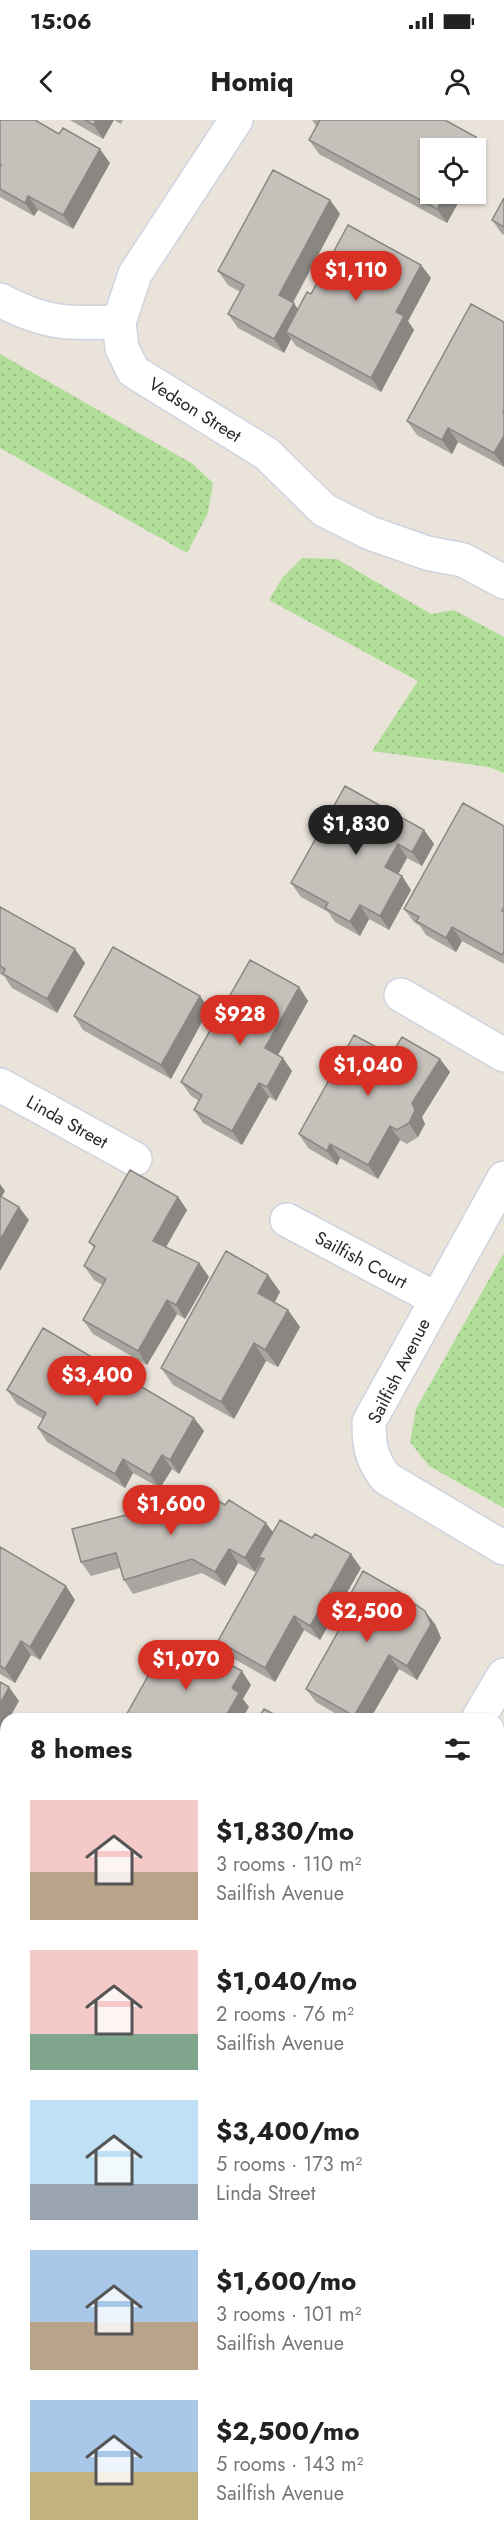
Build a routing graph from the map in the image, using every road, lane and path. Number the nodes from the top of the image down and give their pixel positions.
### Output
1 (236, 120) edge
2 (0, 300) edge
3 (119, 321) junction
4 (504, 582) edge
5 (401, 995) dead end
6 (504, 1055) edge
7 (0, 1085) edge
8 (135, 1159) dead end
9 (504, 1178) edge
10 (287, 1220) dead end
11 (436, 1299) junction
12 (504, 1548) edge
13 (504, 1675) edge
14 (482, 1713) edge

1 - 3 street, Vedson Street
2 - 3 street
3 - 4 street, Vedson Street
5 - 6 street
7 - 8 street, Linda Street
9 - 11 street, Sailfish Avenue
10 - 11 street, Sailfish Court
11 - 12 street, Sailfish Avenue
13 - 14 street

